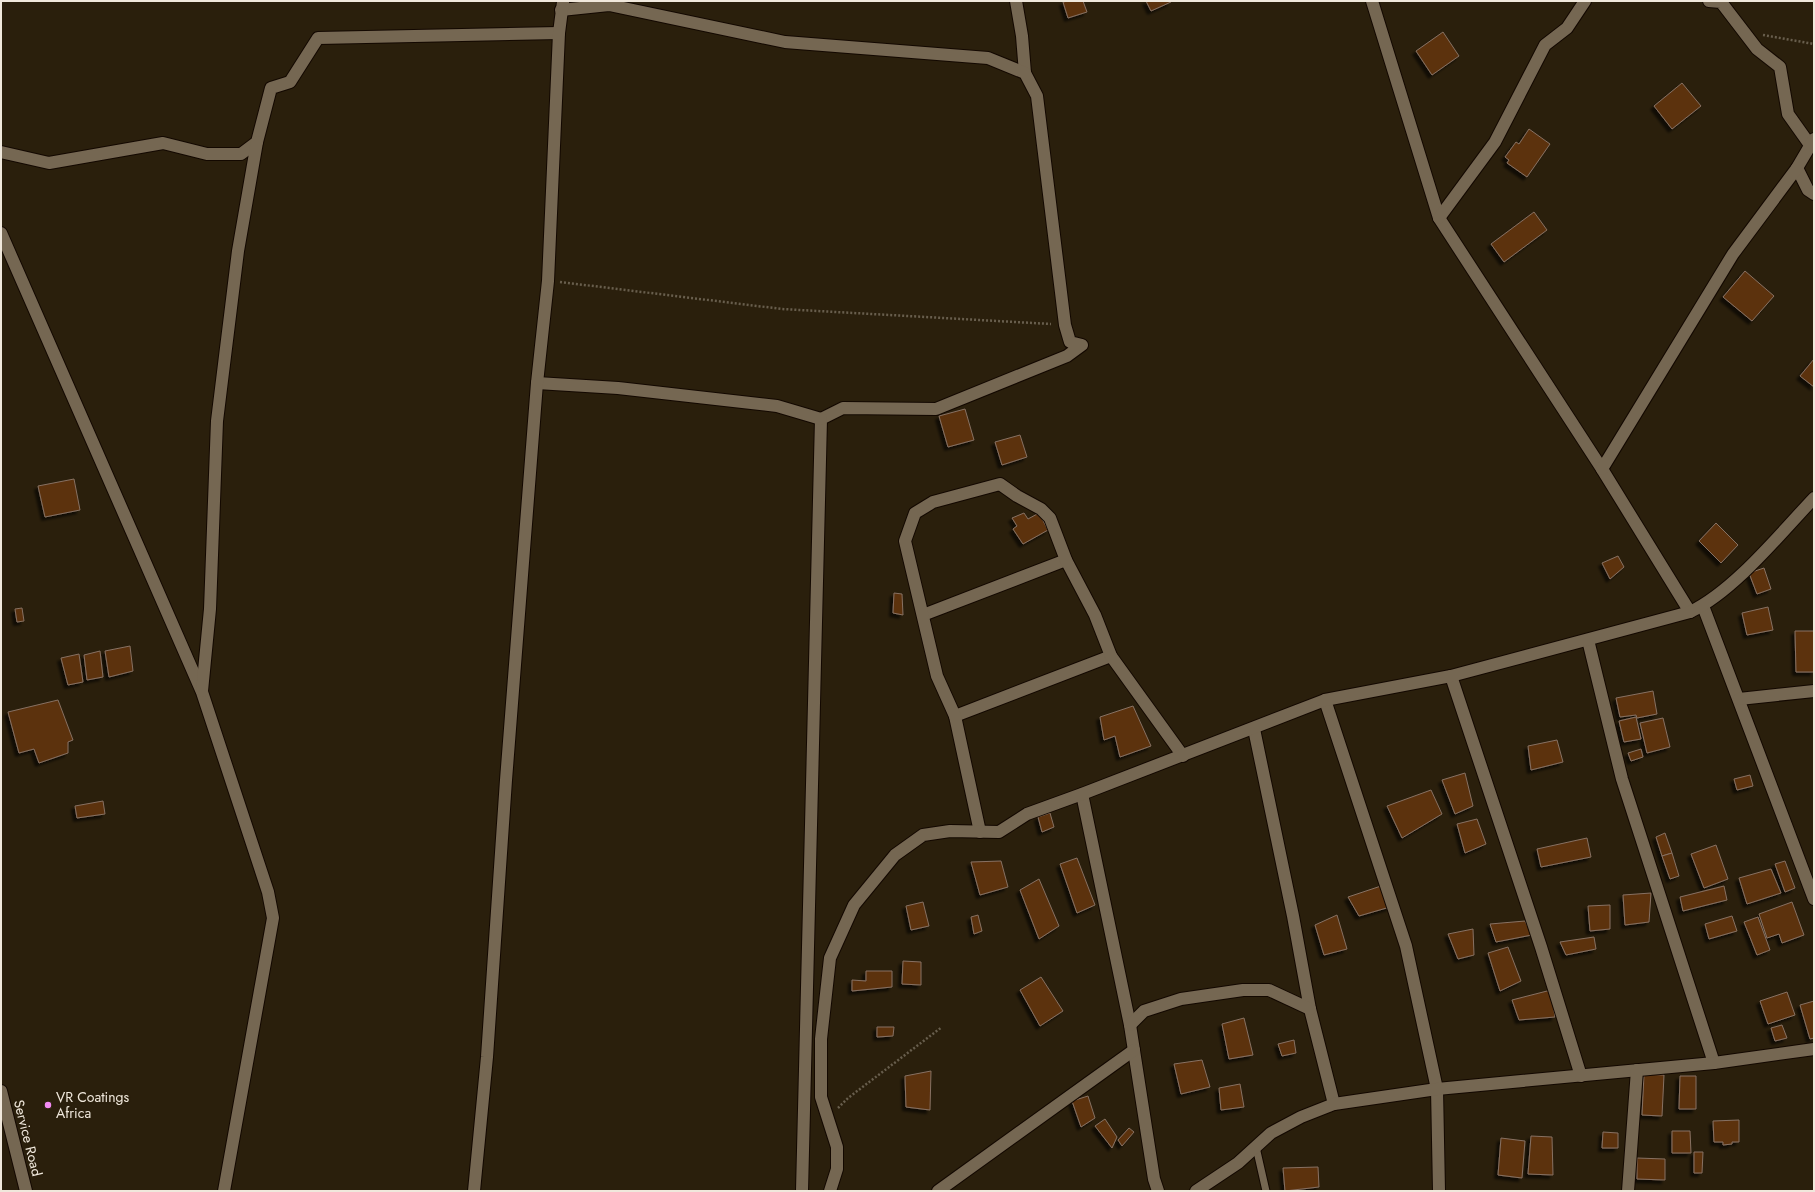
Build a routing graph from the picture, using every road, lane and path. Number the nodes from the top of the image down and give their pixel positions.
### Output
1 (1016, 1) edge
2 (1372, 1) edge
3 (1586, 1) edge
4 (1709, 1) edge
5 (607, 3) edge
6 (562, 5) edge
7 (1742, 29) junction
8 (559, 33) junction
9 (1814, 44) edge
10 (1025, 73) junction
11 (257, 142) junction
12 (1812, 142) edge
13 (1, 152) edge
14 (1797, 168) junction
15 (1814, 194) edge
16 (1439, 218) junction
17 (1, 233) edge
18 (548, 280) junction
19 (1065, 325) junction
20 (537, 382) junction
21 (820, 419) junction
22 (1602, 469) junction
23 (1814, 498) edge
24 (1066, 560) junction
25 (1703, 606) junction
26 (1690, 612) junction
27 (923, 615) junction
28 (1588, 640) junction
29 (1111, 656) junction
30 (1451, 676) junction
31 (1814, 691) edge
32 (202, 692) junction
33 (1739, 699) junction
34 (1325, 700) junction
35 (955, 716) junction
36 (1254, 729) junction
37 (1183, 756) junction
38 (1082, 794) junction
39 (980, 832) junction
40 (1813, 893) edge
41 (1310, 1009) junction
42 (1130, 1025) junction
43 (942, 1027) dead end
44 (1814, 1049) edge
45 (1134, 1050) junction
46 (1714, 1063) junction
47 (1637, 1070) junction
48 (1581, 1076) junction
49 (1437, 1089) junction
50 (1, 1091) edge
51 (1334, 1104) junction
52 (827, 1118) junction
53 (1256, 1147) junction
54 (26, 1191) edge
55 (224, 1191) edge
56 (474, 1191) edge
57 (802, 1191) edge
58 (830, 1191) edge
59 (938, 1191) edge
60 (1158, 1191) edge
61 (1196, 1191) edge
62 (1266, 1191) edge
63 (1439, 1191) edge
64 (1628, 1191) edge

1 - 10 street
2 - 16 street
3 - 16 street
4 - 7 street
5 - 6 street
5 - 10 street
6 - 8 street
7 - 9 path
7 - 12 street
8 - 11 street
8 - 18 street
10 - 19 street
11 - 13 street
11 - 32 street
12 - 14 street
14 - 15 street
14 - 22 street
16 - 22 street
17 - 32 street
18 - 19 path
18 - 20 street
19 - 21 street
20 - 21 street
20 - 56 street
21 - 57 street
22 - 26 street
23 - 25 street
24 - 27 street
24 - 27 street
24 - 29 street
25 - 26 street
25 - 33 street
26 - 28 street
27 - 35 street
28 - 30 street
28 - 46 street
29 - 35 street
29 - 37 street
30 - 34 street
30 - 48 street
31 - 33 street
32 - 55 street
33 - 40 street
34 - 36 street
34 - 49 street
35 - 39 street
36 - 37 street
36 - 41 street
37 - 38 street
38 - 39 street
38 - 42 street
39 - 52 street
41 - 42 street
41 - 51 street
42 - 45 street
43 - 52 path
44 - 46 street
45 - 59 street
45 - 60 street
46 - 47 street
47 - 48 street
47 - 64 street
48 - 49 street
49 - 51 street
49 - 63 street
50 - 54 street, Service Road
51 - 53 street
52 - 58 street
53 - 61 street
53 - 62 lane

